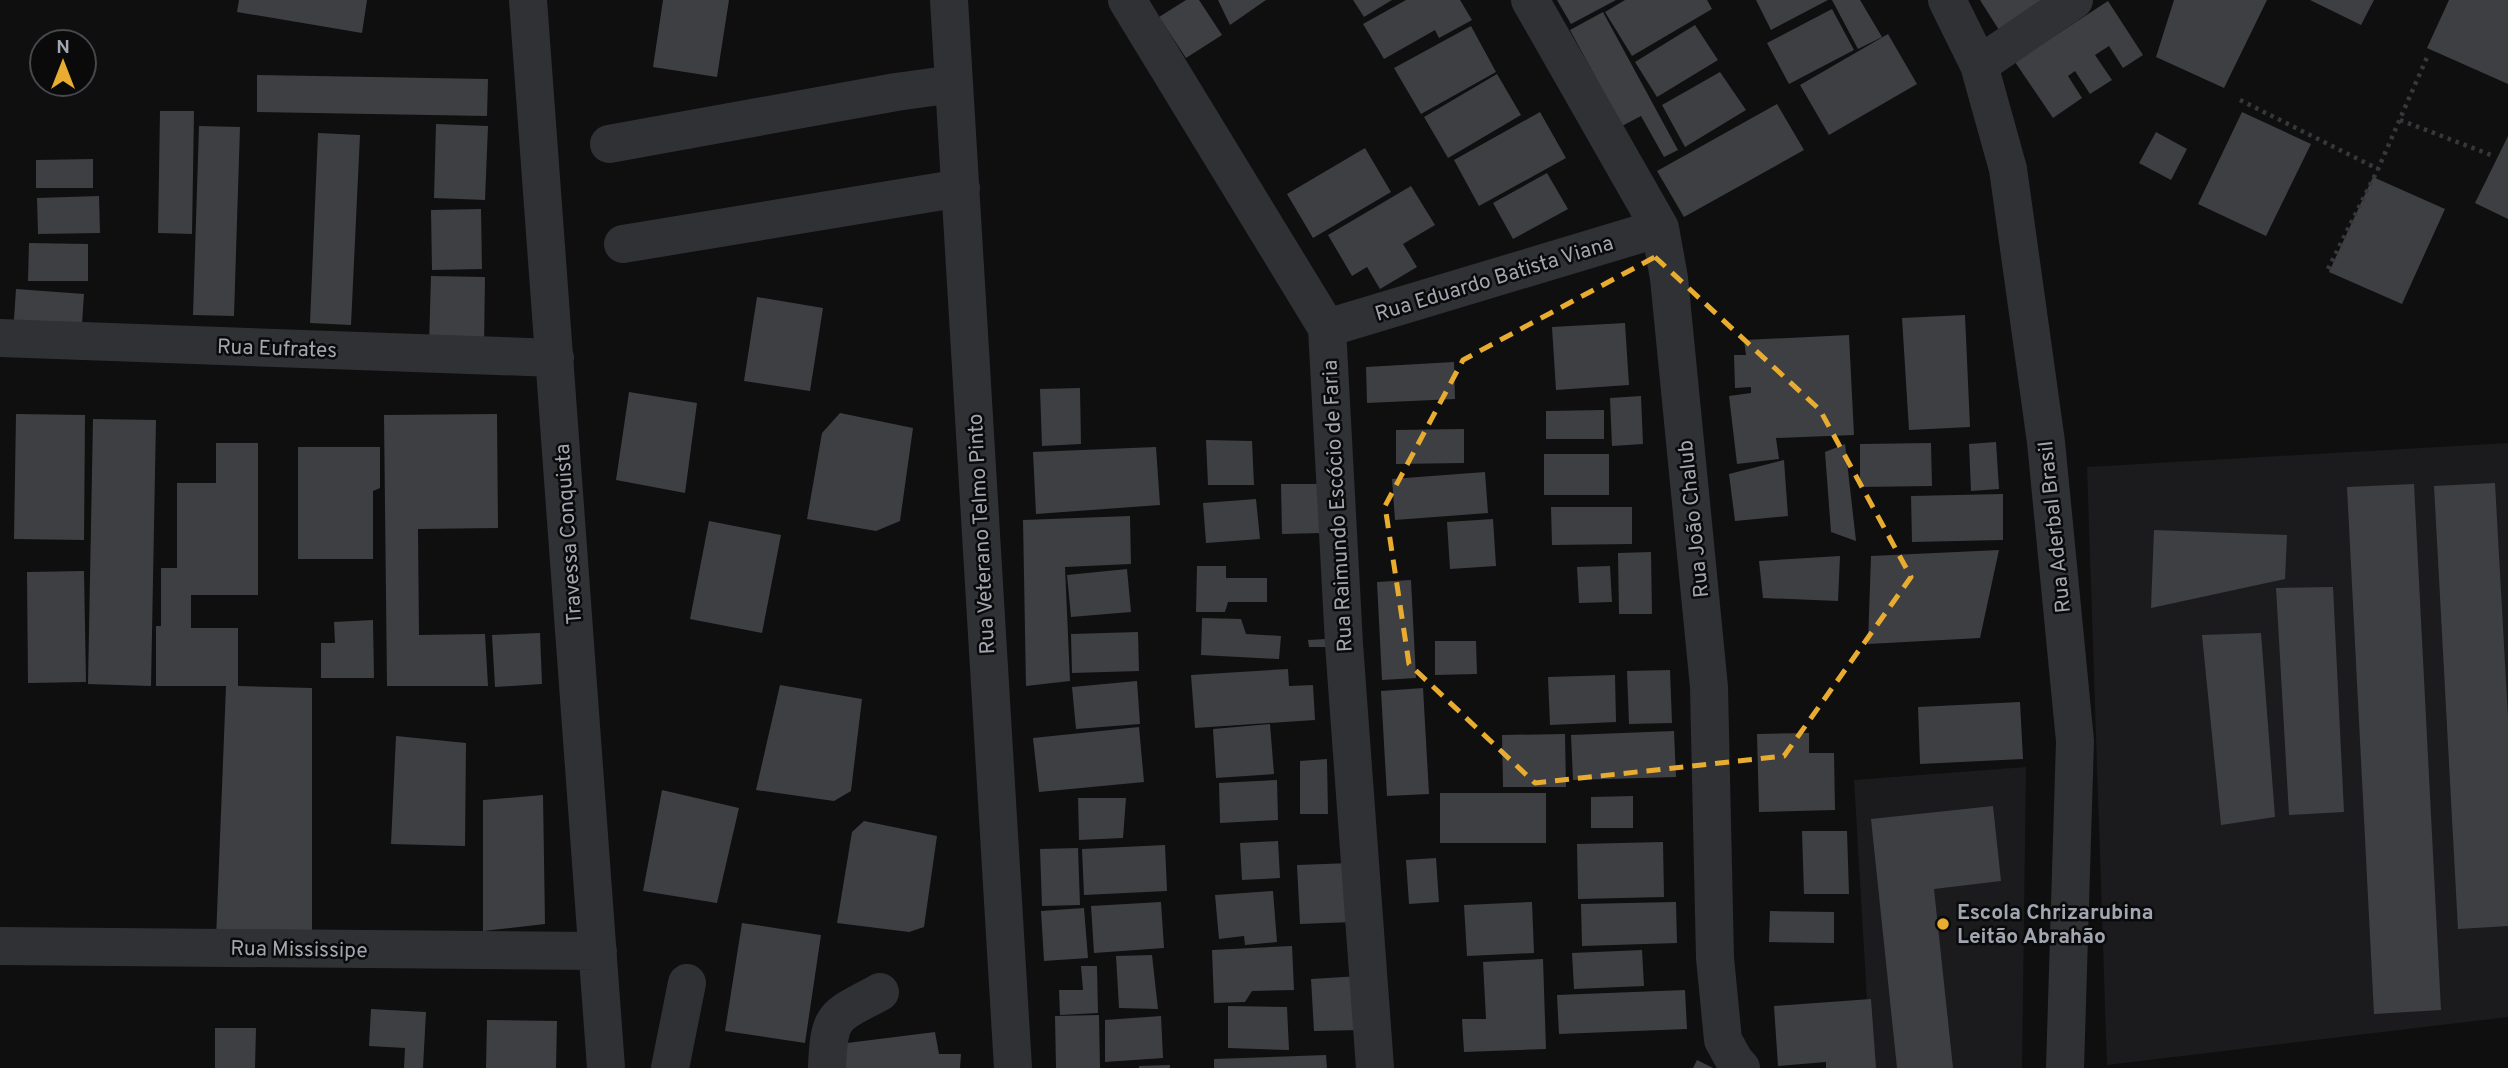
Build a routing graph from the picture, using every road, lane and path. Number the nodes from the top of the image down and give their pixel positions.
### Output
1 (528, 0) edge
2 (949, 0) edge
3 (1127, 0) edge
4 (1530, 0) edge
5 (1947, 0) edge
6 (2074, 0) edge
7 (2428, 55) dead end
8 (1979, 65) junction
9 (954, 85) junction
10 (2240, 100) dead end
11 (2400, 120) junction
12 (609, 144) dead end
13 (2491, 155) dead end
14 (2378, 169) junction
15 (961, 188) junction
16 (1660, 228) junction
17 (623, 244) dead end
18 (2328, 269) dead end
19 (1327, 328) junction
20 (0, 338) edge
21 (555, 358) junction
22 (0, 946) edge
23 (598, 951) junction
24 (687, 984) dead end
25 (880, 992) dead end
26 (606, 1068) edge
27 (670, 1068) edge
28 (827, 1068) edge
29 (1013, 1068) edge
30 (1375, 1068) edge
31 (1741, 1068) edge
32 (2065, 1068) edge

1 - 21 street, Travessa Conquista
2 - 9 street, Rua Veterano Telmo Pinto
3 - 19 street, Rua Raimundo Escócio de Faria
4 - 16 street, Rua João Chalub
5 - 8 street, Rua Aderbal Brasil
6 - 8 street
7 - 11 path
8 - 32 street, Rua Aderbal Brasil
9 - 12 street
9 - 15 street, Rua Veterano Telmo Pinto
10 - 14 path
11 - 13 path
11 - 14 path
14 - 18 path
15 - 17 street
15 - 29 street, Rua Veterano Telmo Pinto
16 - 19 street, Rua Eduardo Batista Viana
16 - 31 street, Rua João Chalub
19 - 30 street, Rua Raimundo Escócio de Faria
20 - 21 street, Rua Eufrates
21 - 23 street, Travessa Conquista
22 - 23 street, Rua Mississipe
23 - 26 street, Travessa Conquista
24 - 27 street
25 - 28 street

